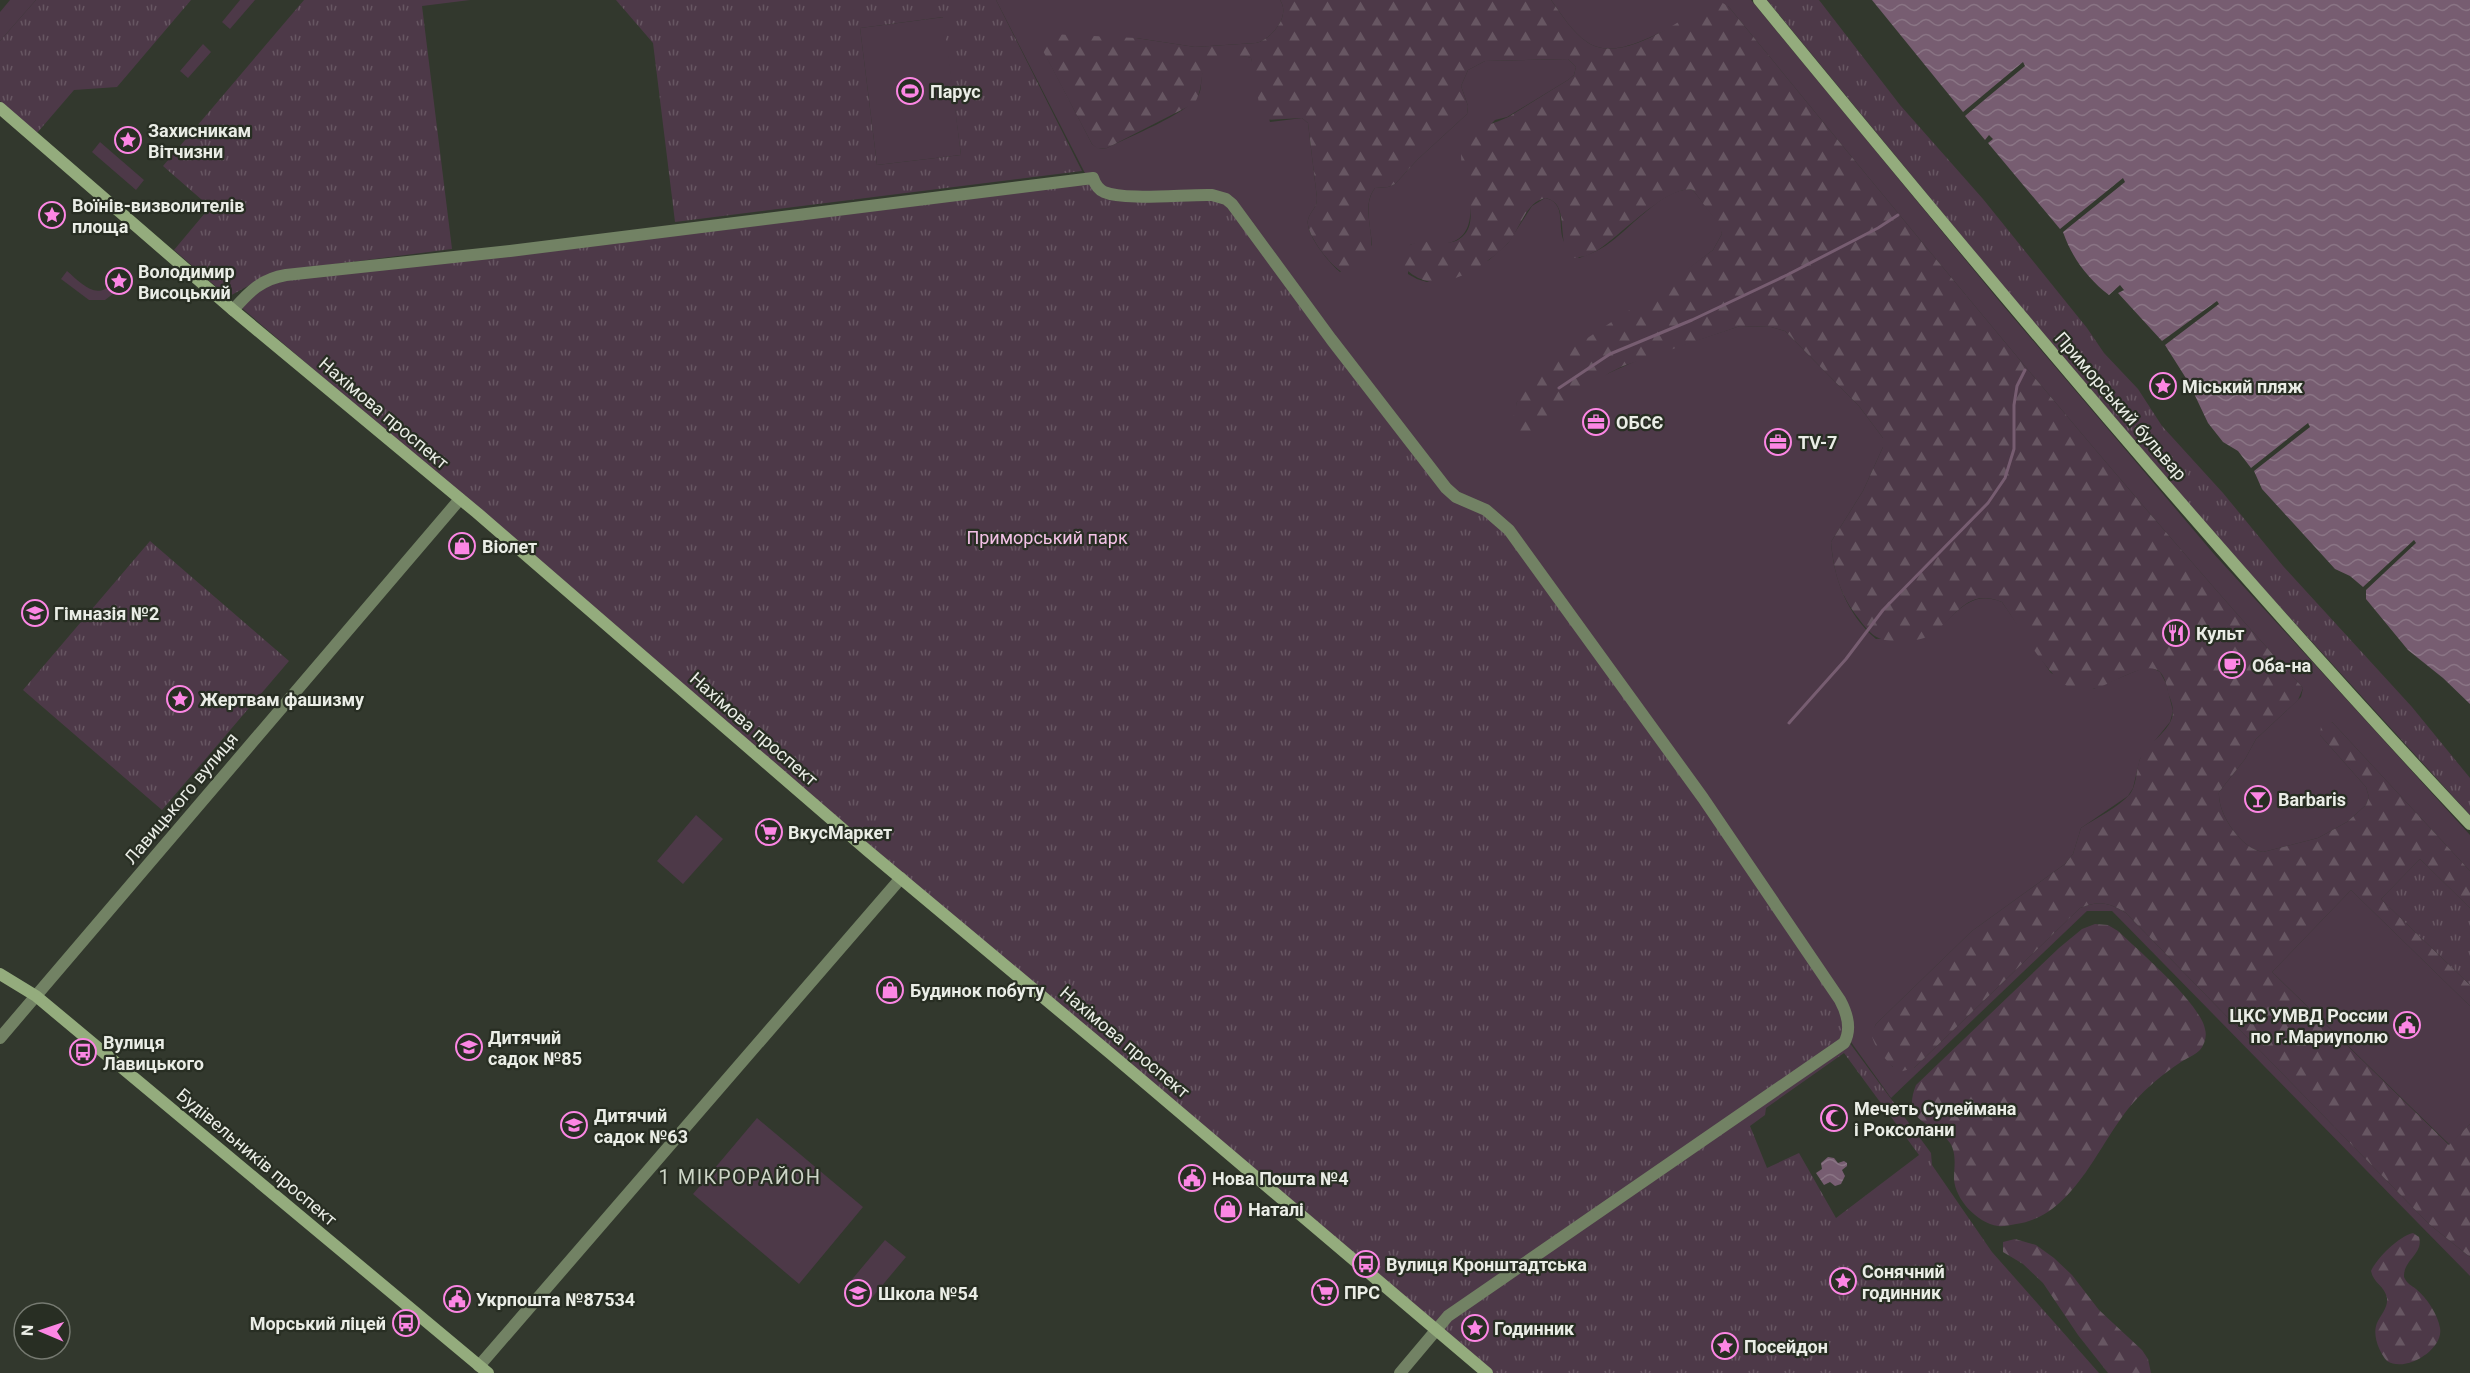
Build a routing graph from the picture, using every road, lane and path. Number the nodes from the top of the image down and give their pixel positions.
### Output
1 (1759, 0) edge
2 (0, 108) edge
3 (233, 310) junction
4 (459, 499) junction
5 (2470, 824) edge
6 (901, 878) junction
7 (0, 974) edge
8 (36, 996) junction
9 (0, 1038) edge
10 (1435, 1330) junction
11 (483, 1369) edge
12 (1400, 1373) edge
13 (1487, 1373) edge

1 - 5 main road, Приморський бульвар
2 - 3 main road, Нахімова проспект
3 - 4 main road, Нахімова проспект
3 - 10 street
4 - 6 main road, Нахімова проспект
4 - 8 street, Лавицького вулиця
6 - 10 main road, Нахімова проспект
6 - 11 street
7 - 8 main road, Будівельників проспект
8 - 9 street, Лавицького вулиця
8 - 11 main road, Будівельників проспект
10 - 12 street
10 - 13 main road, Нахімова проспект

